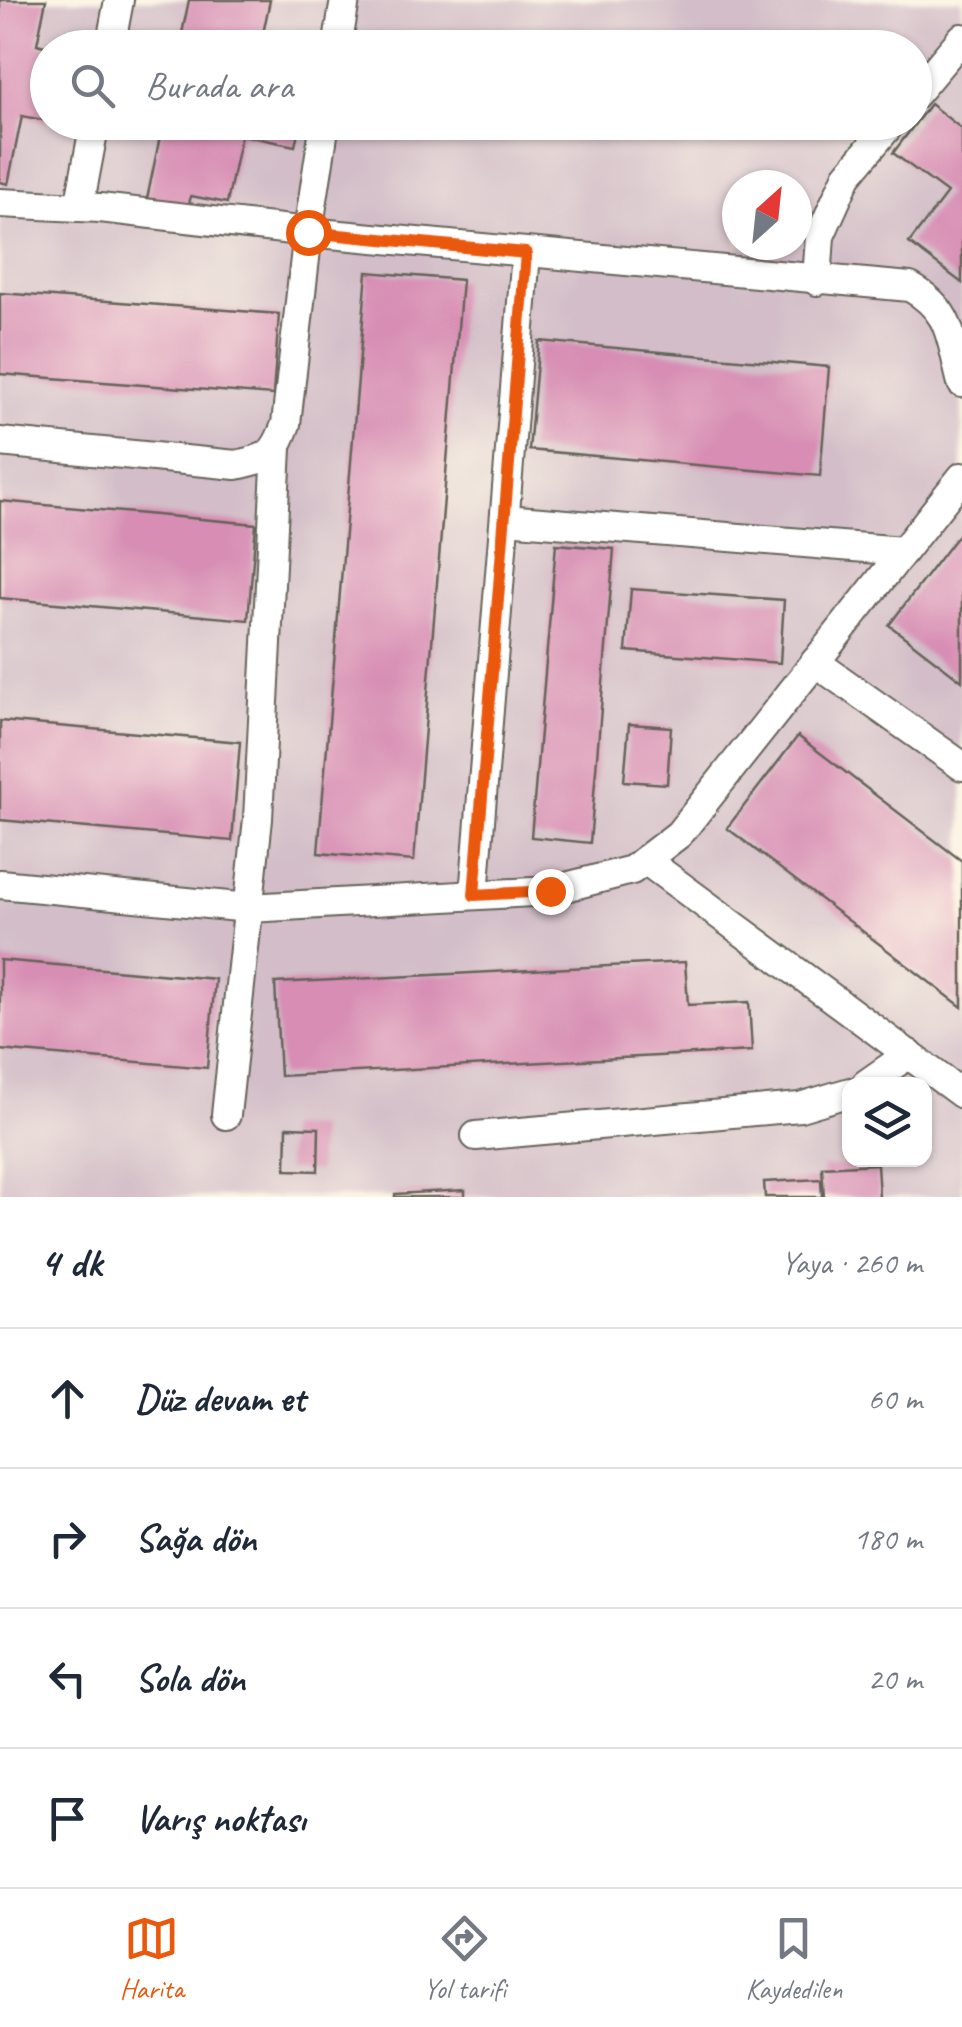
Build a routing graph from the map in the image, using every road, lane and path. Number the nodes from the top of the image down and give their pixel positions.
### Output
1 (119, 0) edge
2 (345, 0) edge
3 (113, 30) edge
4 (340, 30) edge
5 (962, 38) edge
6 (932, 74) edge
7 (92, 140) edge
8 (322, 140) edge
9 (877, 140) edge
10 (0, 203) edge
11 (79, 207) junction
12 (308, 232) junction
13 (526, 253) junction
14 (816, 281) junction
15 (962, 383) edge
16 (0, 442) edge
17 (277, 448) junction
18 (962, 477) edge
19 (505, 519) junction
20 (903, 551) junction
21 (816, 662) junction
22 (962, 766) edge
23 (645, 860) junction
24 (0, 884) edge
25 (474, 895) junction
26 (249, 908) junction
27 (908, 1054) junction
28 (876, 1077) edge
29 (842, 1094) edge
30 (962, 1094) edge
31 (226, 1115) dead end
32 (476, 1136) dead end

1 - 3 lane
2 - 4 lane
5 - 6 lane
7 - 11 lane
8 - 12 lane
9 - 14 lane
10 - 11 lane
11 - 12 lane
12 - 13 lane
12 - 17 lane
13 - 14 lane
13 - 19 lane
14 - 15 lane
16 - 17 lane
17 - 26 lane
18 - 20 lane
19 - 20 lane
19 - 25 lane
20 - 21 lane
21 - 22 lane
21 - 23 lane
23 - 25 lane
23 - 27 lane
24 - 26 lane
25 - 26 lane
26 - 31 lane
27 - 28 lane
27 - 30 lane
29 - 32 lane

